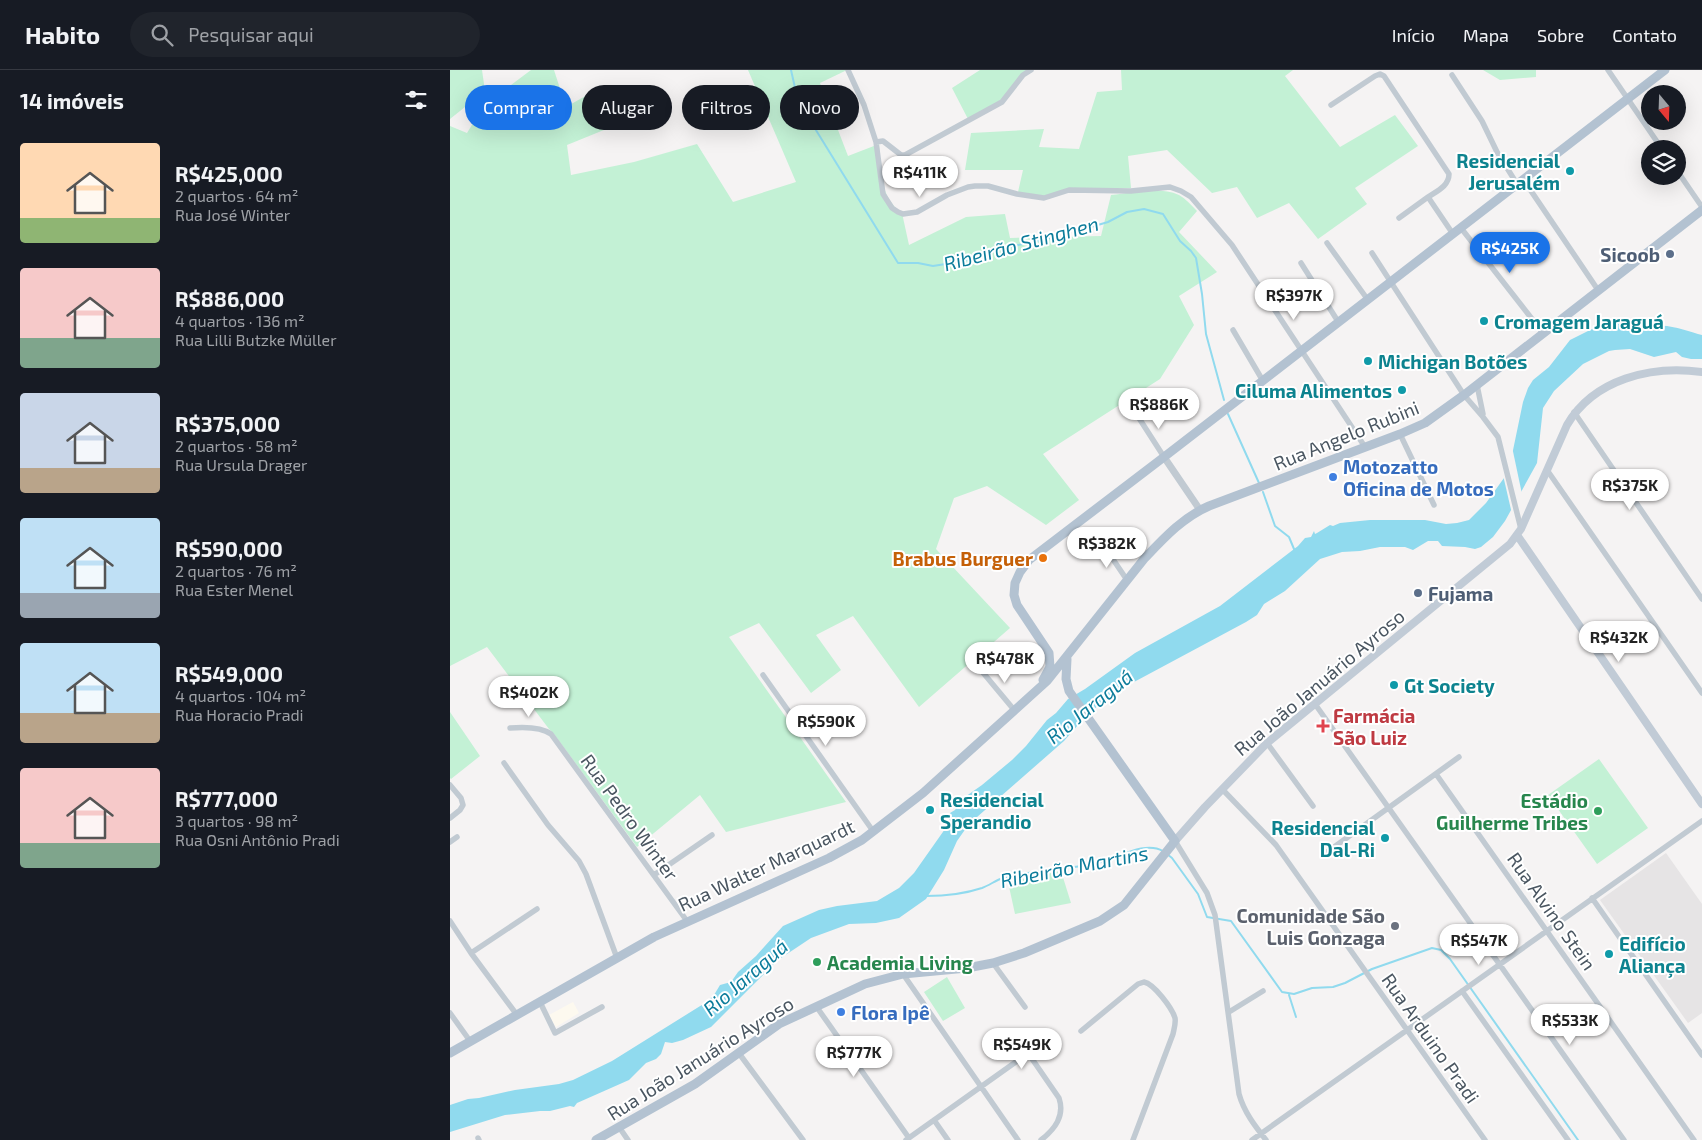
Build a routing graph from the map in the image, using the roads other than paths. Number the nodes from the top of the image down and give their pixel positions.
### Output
1 (848, 70) edge
2 (1031, 70) edge
3 (1608, 70) edge
4 (1665, 70) edge
5 (1452, 75) dead end
6 (1628, 99) junction
7 (1331, 104) dead end
8 (1656, 140) edge
9 (876, 142) junction
10 (1520, 182) junction
11 (1686, 184) edge
12 (1428, 197) junction
13 (1702, 209) edge
14 (1398, 218) dead end
15 (1457, 231) junction
16 (1327, 243) dead end
17 (1372, 253) dead end
18 (1301, 263) dead end
19 (1392, 282) junction
20 (1598, 290) junction
21 (1368, 300) junction
22 (1339, 323) junction
23 (1233, 330) dead end
24 (1543, 333) junction
25 (1302, 351) junction
26 (1702, 372) edge
27 (1263, 381) junction
28 (1477, 385) junction
29 (1464, 395) junction
30 (1574, 412) junction
31 (1137, 414) dead end
32 (1483, 416) junction
33 (1400, 434) junction
34 (1365, 447) junction
35 (1164, 457) junction
36 (1547, 470) junction
37 (1261, 487) joint
38 (1434, 505) dead end
39 (1200, 510) junction
40 (1519, 532) junction
41 (1104, 546) dead end
42 (1127, 580) junction
43 (1702, 599) edge
44 (1049, 653) junction
45 (1068, 656) junction
46 (980, 669) dead end
47 (763, 675) dead end
48 (1037, 691) junction
49 (1702, 693) edge
50 (1315, 704) junction
51 (1015, 711) junction
52 (510, 728) dead end
53 (1267, 743) junction
54 (1459, 757) dead end
55 (504, 763) dead end
56 (1436, 774) junction
57 (450, 785) edge
58 (1222, 789) junction
59 (1702, 804) edge
60 (1313, 806) dead end
61 (1389, 808) junction
62 (450, 818) edge
63 (1702, 821) edge
64 (873, 831) junction
65 (712, 835) dead end
66 (457, 838) dead end
67 (1175, 841) junction
68 (450, 842) edge
69 (1323, 856) dead end
70 (654, 875) junction
71 (1592, 898) junction
72 (537, 909) dead end
73 (450, 921) edge
74 (687, 921) junction
75 (1547, 930) junction
76 (472, 954) junction
77 (617, 958) junction
78 (993, 963) junction
79 (1499, 965) junction
80 (903, 974) junction
81 (1467, 988) junction
82 (1263, 991) dead end
83 (540, 1002) junction
84 (816, 1006) junction
85 (602, 1008) dead end
86 (1025, 1008) dead end
87 (1229, 1012) junction
88 (450, 1013) edge
89 (517, 1015) junction
90 (1407, 1030) junction
91 (1081, 1031) dead end
92 (1051, 1037) dead end
93 (470, 1041) junction
94 (450, 1052) edge
95 (738, 1052) junction
96 (1028, 1053) junction
97 (1702, 1055) edge
98 (980, 1088) junction
99 (934, 1120) junction
100 (619, 1127) junction
101 (1261, 1133) junction
102 (908, 1139) edge
103 (596, 1140) edge
104 (628, 1140) edge
105 (803, 1140) edge
106 (948, 1140) edge
107 (1018, 1140) edge
108 (1040, 1140) edge
109 (1133, 1140) edge
110 (1252, 1140) edge
111 (1266, 1140) edge
112 (1485, 1140) edge
113 (1568, 1140) edge
114 (1624, 1140) edge
115 (1694, 1140) edge

1 - 9 street
2 - 9 street
3 - 6 street
4 - 6 main road
5 - 10 street
6 - 8 street
6 - 10 main road
7 - 12 street
9 - 25 street
10 - 15 main road
10 - 20 street
11 - 13 street
12 - 14 street
12 - 15 street
13 - 20 main road, Rua Angelo Rubini
15 - 19 main road
15 - 24 street
16 - 21 street
17 - 19 street
18 - 22 street
19 - 21 main road
19 - 29 street
20 - 24 main road, Rua Angelo Rubini
21 - 22 main road
22 - 25 main road
23 - 27 street
24 - 28 main road, Rua Angelo Rubini
25 - 27 main road
25 - 34 street
26 - 30 main road, Rua João Januário Ayroso
27 - 35 main road
28 - 29 main road, Rua Angelo Rubini
28 - 32 street
29 - 32 street
29 - 33 main road, Rua Angelo Rubini
30 - 36 main road, Rua João Januário Ayroso
30 - 43 street
31 - 35 street
32 - 40 street
33 - 34 main road, Rua Angelo Rubini
33 - 38 street
34 - 37 main road, Rua Angelo Rubini
35 - 39 street
35 - 44 main road
36 - 40 main road, Rua João Januário Ayroso
36 - 49 street
37 - 39 main road, Rua Walter Marquardt
39 - 42 main road, Rua Walter Marquardt
40 - 50 main road, Rua João Januário Ayroso
40 - 59 main road
41 - 42 street
42 - 45 main road, Rua Walter Marquardt
44 - 45 main road
44 - 48 main road
45 - 48 main road, Rua Walter Marquardt
45 - 67 main road
46 - 51 street
47 - 64 street
48 - 51 main road, Rua Walter Marquardt
50 - 53 main road, Rua João Januário Ayroso
50 - 61 street
51 - 64 main road, Rua Walter Marquardt
52 - 70 street, Rua Pedro Winter
53 - 58 main road, Rua João Januário Ayroso
53 - 60 street
54 - 56 street
55 - 77 street
56 - 61 street
56 - 75 street, Rua Alvino Stein
57 - 62 street
58 - 67 main road, Rua João Januário Ayroso
58 - 90 street, Rua Arduino Pradi
61 - 69 street
61 - 79 street
63 - 71 street
64 - 74 main road, Rua Walter Marquardt
65 - 70 street
66 - 68 street
67 - 78 main road, Rua João Januário Ayroso
67 - 87 street
70 - 74 street, Rua Pedro Winter
71 - 75 street
71 - 97 street
72 - 76 street
73 - 76 street
74 - 77 main road, Rua Walter Marquardt
75 - 79 street
75 - 115 street, Rua Alvino Stein
76 - 89 street
77 - 83 main road, Rua Walter Marquardt
78 - 80 main road, Rua João Januário Ayroso
78 - 86 street
79 - 81 street
79 - 114 street
80 - 84 main road, Rua João Januário Ayroso
80 - 98 street
81 - 90 street
81 - 113 street
82 - 87 street
83 - 85 street
83 - 89 main road, Rua Walter Marquardt
84 - 95 main road, Rua João Januário Ayroso
84 - 102 street
87 - 101 street
88 - 93 street
89 - 93 main road, Rua Walter Marquardt
90 - 101 street
90 - 112 street, Rua Arduino Pradi
91 - 109 street
92 - 96 street
93 - 94 main road, Rua Walter Marquardt
95 - 100 main road, Rua João Januário Ayroso
95 - 105 street
96 - 98 street
96 - 108 street
98 - 99 street
98 - 107 street
99 - 102 street
99 - 106 street
100 - 103 main road, Rua João Januário Ayroso
100 - 104 street
101 - 110 street
101 - 111 street

